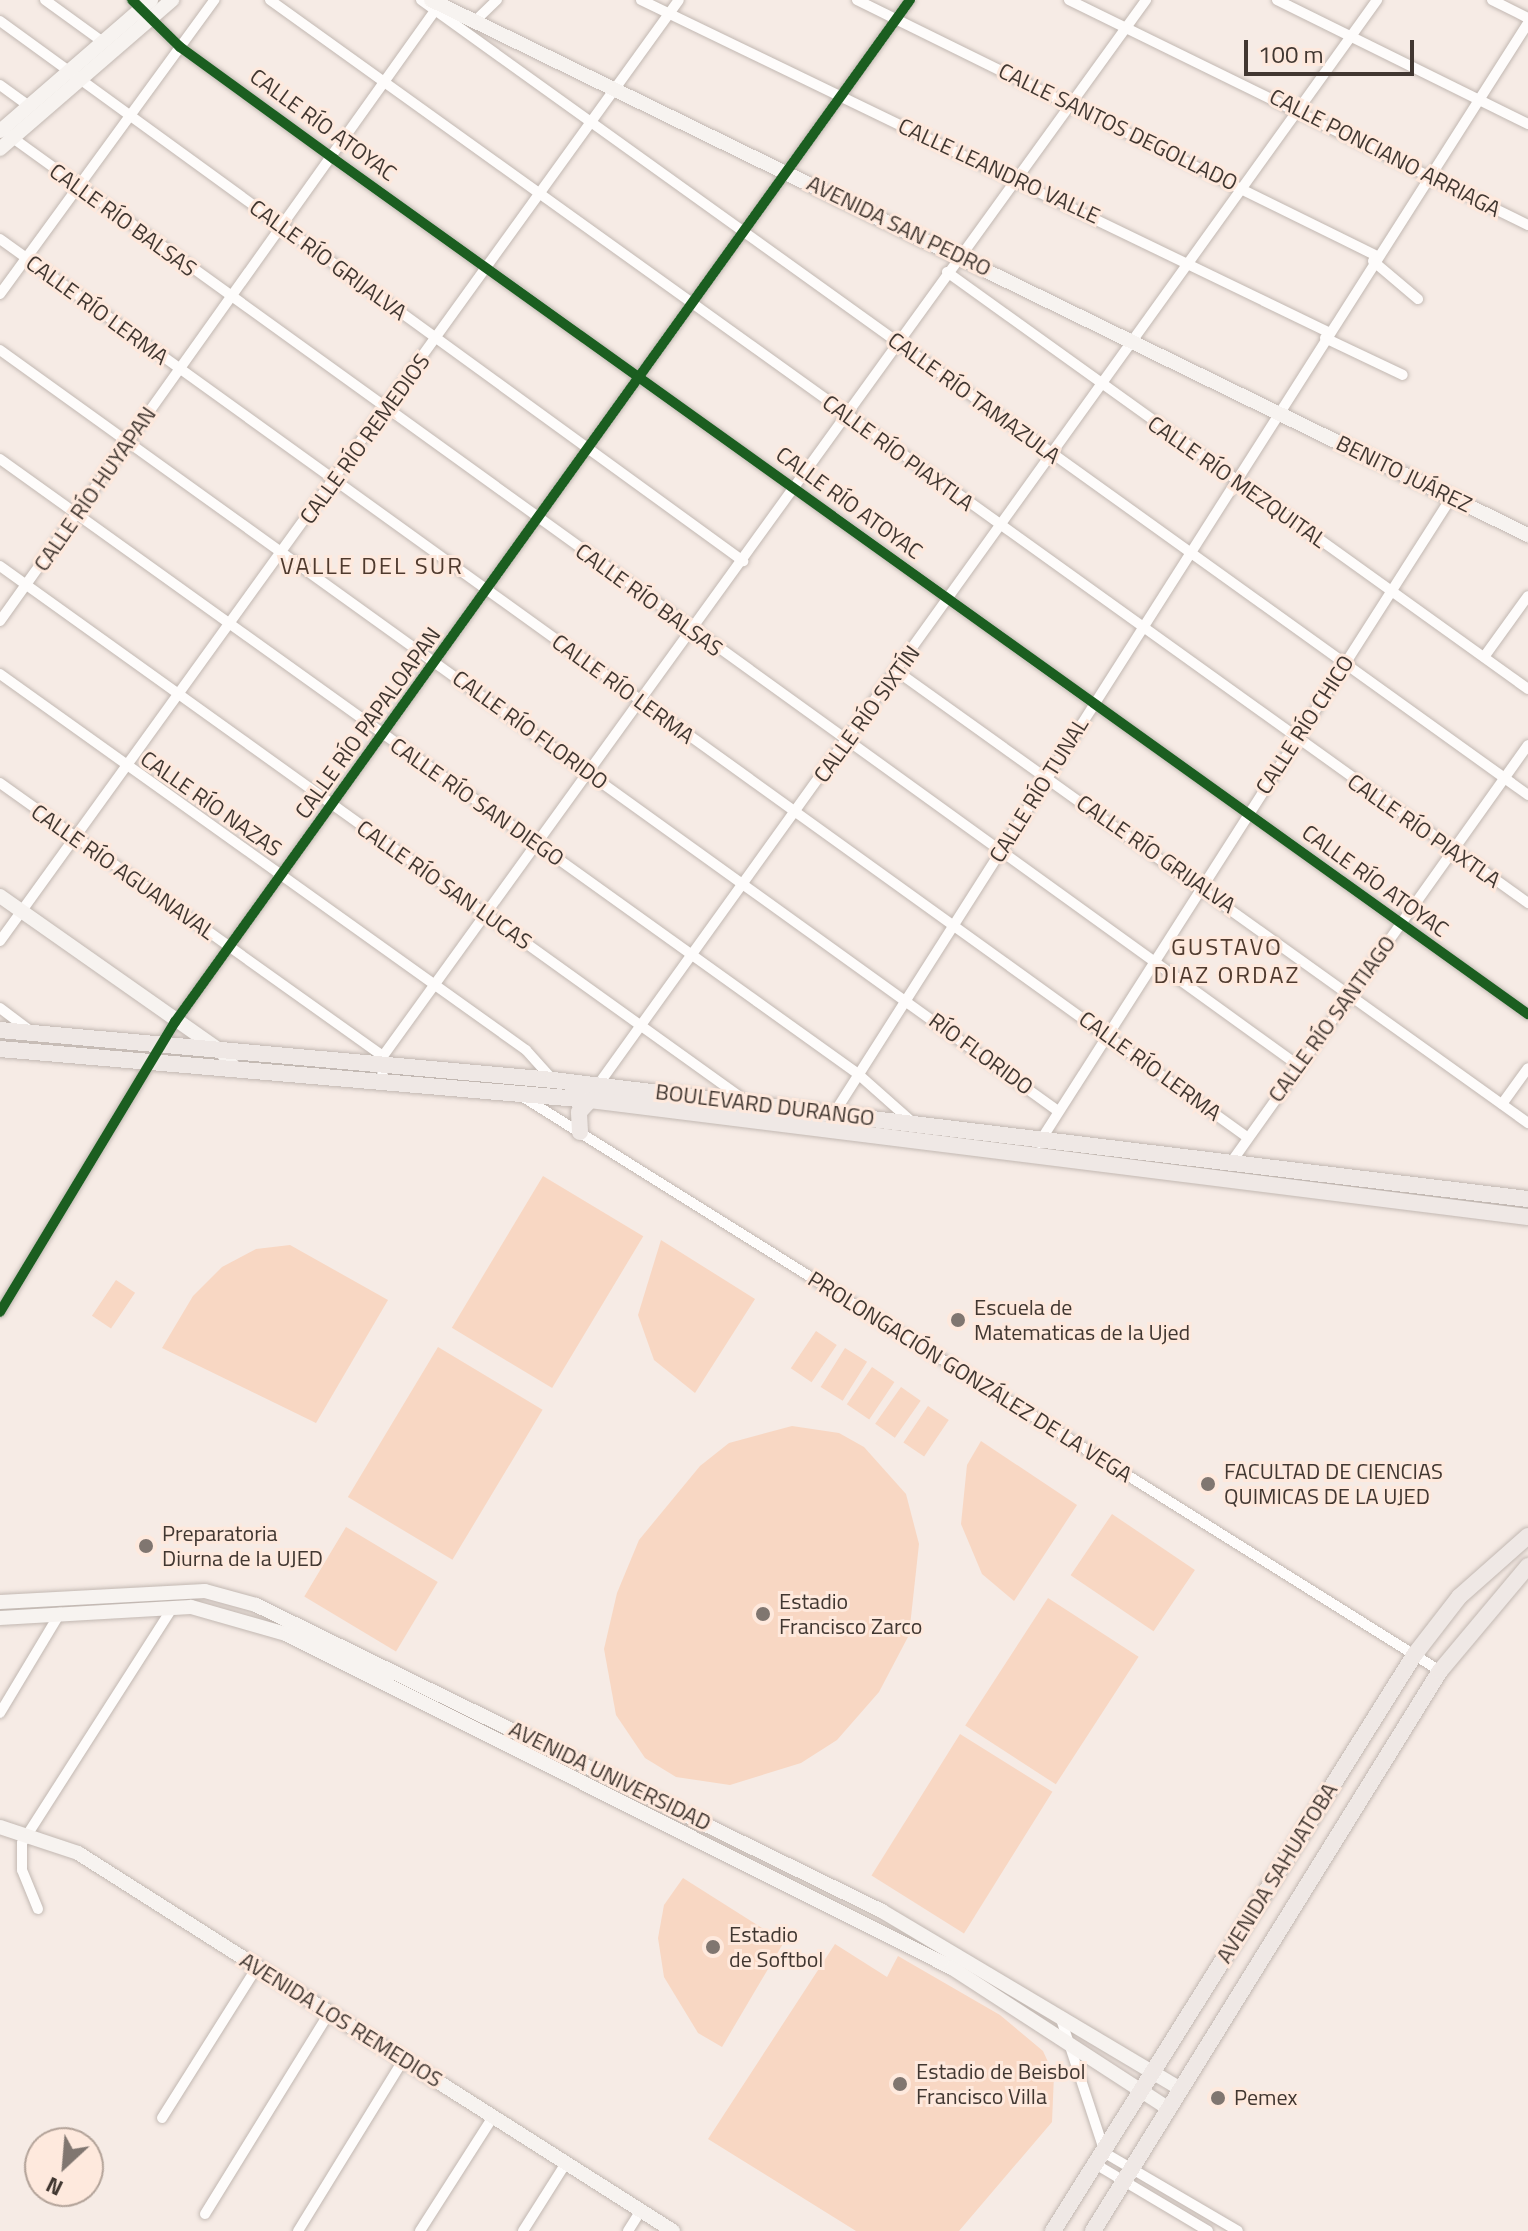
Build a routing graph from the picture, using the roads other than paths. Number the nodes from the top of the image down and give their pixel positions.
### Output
1 (45, 0) edge
2 (172, 0) edge
3 (214, 0) edge
4 (270, 0) edge
5 (421, 0) edge
6 (497, 0) edge
7 (641, 0) edge
8 (679, 0) edge
9 (857, 0) edge
10 (910, 0) edge
11 (1069, 0) edge
12 (1146, 0) edge
13 (1277, 0) edge
14 (1377, 0) edge
15 (1492, 0) edge
16 (435, 6) edge
17 (144, 7) edge
18 (668, 14) junction
19 (897, 18) junction
20 (0, 21) edge
21 (1528, 21) edge
22 (474, 22) junction
23 (1126, 27) junction
24 (1350, 35) junction
25 (103, 42) junction
26 (180, 47) junction
27 (76, 75) junction
28 (0, 85) edge
29 (386, 86) junction
30 (615, 90) junction
31 (843, 97) junction
32 (1477, 99) junction
33 (1069, 104) junction
34 (29, 106) junction
35 (1298, 107) junction
36 (129, 115) junction
37 (1528, 124) edge
38 (590, 126) junction
39 (5, 133) edge
40 (0, 149) edge
41 (334, 159) junction
42 (788, 172) junction
43 (1430, 173) junction
44 (1014, 178) junction
45 (76, 186) junction
46 (1243, 187) junction
47 (539, 198) junction
48 (1528, 225) edge
49 (284, 227) junction
50 (743, 232) junction
51 (0, 239) edge
52 (959, 256) junction
53 (25, 258) junction
54 (1375, 259) junction
55 (1188, 261) junction
56 (489, 269) junction
57 (947, 272) junction
58 (0, 294) edge
59 (1418, 299) dead end
60 (232, 300) junction
61 (694, 307) junction
62 (1326, 335) junction
63 (436, 339) junction
64 (1132, 340) junction
65 (896, 341) junction
66 (0, 350) edge
67 (179, 370) junction
68 (1403, 375) dead end
69 (641, 381) junction
70 (1101, 387) junction
71 (385, 411) junction
72 (1280, 412) junction
73 (844, 415) junction
74 (128, 442) junction
75 (589, 450) junction
76 (1051, 454) junction
77 (0, 459) edge
78 (1235, 481) junction
79 (334, 482) junction
80 (795, 489) junction
81 (1451, 498) junction
82 (76, 514) junction
83 (538, 520) junction
84 (999, 527) junction
85 (1528, 535) edge
86 (282, 552) junction
87 (1189, 552) junction
88 (743, 561) junction
89 (0, 566) edge
90 (27, 586) junction
91 (1391, 590) junction
92 (487, 592) junction
93 (1528, 596) edge
94 (950, 600) junction
95 (0, 621) edge
96 (231, 625) junction
97 (1141, 626) junction
98 (691, 630) junction
99 (1484, 657) junction
100 (436, 663) junction
101 (1344, 666) junction
102 (898, 672) junction
103 (0, 674) edge
104 (1528, 689) edge
105 (180, 694) junction
106 (639, 701) junction
107 (1094, 702) junction
108 (383, 736) junction
109 (1295, 740) junction
110 (846, 743) junction
111 (1528, 745) edge
112 (127, 769) junction
113 (589, 773) junction
114 (1046, 778) junction
115 (1504, 778) junction
116 (0, 783) edge
117 (1528, 795) edge
118 (332, 806) junction
119 (1248, 813) junction
120 (795, 814) junction
121 (74, 839) junction
122 (538, 844) junction
123 (1451, 850) junction
124 (1000, 854) junction
125 (281, 877) junction
126 (742, 883) junction
127 (1200, 884) junction
128 (0, 896) edge
129 (1528, 903) edge
130 (22, 912) junction
131 (487, 915) junction
132 (1400, 924) junction
133 (953, 926) junction
134 (0, 941) edge
135 (228, 947) junction
136 (690, 953) junction
137 (1151, 959) junction
138 (434, 988) junction
139 (1352, 994) junction
140 (904, 998) junction
141 (0, 1008) edge
142 (1528, 1014) edge
143 (175, 1022) junction
144 (637, 1022) junction
145 (0, 1030) edge
146 (34, 1033) junction
147 (1105, 1033) junction
148 (166, 1047) junction
149 (0, 1049) edge
150 (222, 1052) junction
151 (156, 1064) junction
152 (1299, 1066) junction
153 (383, 1068) junction
154 (1528, 1068) edge
155 (236, 1070) junction
156 (858, 1074) junction
157 (505, 1077) junction
158 (553, 1080) junction
159 (516, 1093) junction
160 (594, 1093) junction
161 (747, 1102) junction
162 (1502, 1104) junction
163 (1058, 1111) junction
164 (770, 1121) junction
165 (830, 1121) junction
166 (912, 1122) junction
167 (1528, 1123) edge
168 (580, 1132) junction
169 (1247, 1137) junction
170 (1041, 1138) junction
171 (1032, 1155) junction
172 (1231, 1161) junction
173 (1221, 1177) junction
174 (1528, 1199) edge
175 (1528, 1217) edge
176 (1, 1309) edge
177 (1528, 1536) edge
178 (1528, 1566) edge
179 (0, 1602) edge
180 (173, 1607) junction
181 (61, 1611) junction
182 (0, 1618) edge
183 (1415, 1654) junction
184 (1440, 1671) junction
185 (0, 1713) edge
186 (701, 1821) junction
187 (0, 1827) edge
188 (28, 1833) junction
189 (692, 1836) junction
190 (38, 1909) dead end
191 (961, 1953) junction
192 (257, 1967) junction
193 (952, 1968) junction
194 (329, 2013) junction
195 (1060, 2016) junction
196 (1067, 2040) junction
197 (403, 2060) junction
198 (1156, 2074) junction
199 (1181, 2089) junction
200 (1146, 2091) junction
201 (1169, 2109) junction
202 (493, 2117) junction
203 (162, 2118) dead end
204 (1101, 2159) junction
205 (566, 2163) junction
206 (1127, 2177) junction
207 (641, 2210) junction
208 (205, 2214) dead end
209 (1212, 2217) junction
210 (1206, 2230) edge
211 (298, 2231) edge
212 (420, 2231) edge
213 (523, 2231) edge
214 (628, 2231) edge
215 (673, 2231) edge
216 (1053, 2231) edge
217 (1093, 2231) edge
218 (1238, 2231) edge

1 - 25 street
2 - 17 street
3 - 26 street
4 - 29 street, CALLE RÍO PIAXTLA
5 - 16 street, CALLE RÍO TAMAZULA
6 - 22 street
7 - 18 street, CALLE LEANDRO VALLE
8 - 18 street, CALLE RÍO REMEDIOS
9 - 19 street, CALLE SANTOS DEGOLLADO
10 - 19 street, CALLE RÍO PAPALOAPAN
11 - 23 street, CALLE PONCIANO ARRIAGA
12 - 23 street
13 - 24 street
14 - 24 street, CALLE RÍO SIXTÍN
15 - 21 street
16 - 22 street, AVENIDA SAN PEDRO
16 - 29 street, CALLE RÍO HUYAPAN
16 - 38 street, CALLE RÍO TAMAZULA
17 - 25 street
17 - 26 street, CALLE RÍO ATOYAC
17 - 27 street
18 - 30 street, CALLE RÍO REMEDIOS
18 - 31 street, CALLE LEANDRO VALLE
19 - 31 street, CALLE RÍO PAPALOAPAN
19 - 33 street, CALLE SANTOS DEGOLLADO
20 - 27 street, CALLE RÍO GRIJALVA
21 - 32 street, CALLE RÍO TUNAL
22 - 30 street, AVENIDA SAN PEDRO
23 - 33 street
23 - 35 street, CALLE PONCIANO ARRIAGA
24 - 32 street
24 - 35 street, CALLE RÍO SIXTÍN
25 - 27 street
26 - 36 street
26 - 41 street, CALLE RÍO ATOYAC
27 - 34 street
27 - 36 street, CALLE RÍO GRIJALVA
27 - 39 street
28 - 34 street
29 - 41 street, CALLE RÍO HUYAPAN
29 - 47 street, CALLE RÍO PIAXTLA
30 - 38 street, CALLE RÍO REMEDIOS
30 - 42 street, AVENIDA SAN PEDRO
31 - 42 street, CALLE RÍO PAPALOAPAN
31 - 44 street, CALLE LEANDRO VALLE
32 - 37 street
32 - 43 street, CALLE RÍO TUNAL
33 - 44 street
33 - 46 street, CALLE SANTOS DEGOLLADO
34 - 39 street
35 - 43 street, CALLE PONCIANO ARRIAGA
35 - 46 street, CALLE RÍO SIXTÍN
36 - 45 street
36 - 49 street, CALLE RÍO GRIJALVA
38 - 47 street, CALLE RÍO REMEDIOS
38 - 50 street, CALLE RÍO TAMAZULA
39 - 40 street
39 - 45 street, CALLE RÍO BALSAS
41 - 49 street, CALLE RÍO HUYAPAN
41 - 56 street, CALLE RÍO ATOYAC
42 - 50 street, CALLE RÍO PAPALOAPAN
42 - 52 street, AVENIDA SAN PEDRO
43 - 48 street, CALLE PONCIANO ARRIAGA
43 - 54 street, CALLE RÍO TUNAL
44 - 52 street
44 - 55 street, CALLE LEANDRO VALLE
45 - 53 street
45 - 60 street, CALLE RÍO BALSAS
46 - 54 street, CALLE SANTOS DEGOLLADO
46 - 55 street, CALLE RÍO SIXTÍN
47 - 56 street, CALLE RÍO REMEDIOS
47 - 61 street, CALLE RÍO PIAXTLA
49 - 60 street, CALLE RÍO HUYAPAN
49 - 63 street, CALLE RÍO GRIJALVA
50 - 61 street, CALLE RÍO PAPALOAPAN
50 - 65 street, CALLE RÍO TAMAZULA
51 - 53 street, CALLE RÍO LERMA
52 - 57 street
52 - 64 street, AVENIDA SAN PEDRO
53 - 58 street
53 - 67 street, CALLE RÍO LERMA
54 - 59 street, CALLE SANTOS DEGOLLADO
54 - 62 street, CALLE RÍO TUNAL
55 - 62 street, CALLE LEANDRO VALLE
55 - 64 street, CALLE RÍO SIXTÍN
56 - 63 street, CALLE RÍO REMEDIOS
56 - 69 street, CALLE RÍO ATOYAC
57 - 65 street
57 - 70 street, CALLE RÍO MEZQUITAL
60 - 67 street, CALLE RÍO HUYAPAN
60 - 71 street, CALLE RÍO BALSAS
61 - 69 street, CALLE RÍO PAPALOAPAN
61 - 73 street, CALLE RÍO PIAXTLA
62 - 68 street, CALLE LEANDRO VALLE
62 - 72 street, CALLE RÍO TUNAL
63 - 71 street, CALLE RÍO REMEDIOS
63 - 75 street, CALLE RÍO GRIJALVA
64 - 70 street, CALLE RÍO SIXTÍN
64 - 72 street, AVENIDA SAN PEDRO
65 - 73 street
65 - 76 street, CALLE RÍO TAMAZULA
66 - 74 street, CALLE RÍO FLORIDO
67 - 74 street, CALLE RÍO HUYAPAN
67 - 79 street, CALLE RÍO LERMA
69 - 75 street, CALLE RÍO PAPALOAPAN
69 - 80 street, CALLE RÍO ATOYAC
70 - 76 street, CALLE RÍO SIXTÍN
70 - 78 street, CALLE RÍO MEZQUITAL
71 - 79 street, CALLE RÍO REMEDIOS
71 - 83 street, CALLE RÍO BALSAS
72 - 78 street, CALLE RÍO TUNAL
72 - 81 street, BENITO JUÁREZ
73 - 80 street
73 - 84 street, CALLE RÍO PIAXTLA
74 - 82 street, CALLE RÍO HUYAPAN
74 - 86 street, CALLE RÍO FLORIDO
75 - 83 street, CALLE RÍO PAPALOAPAN
75 - 88 street, CALLE RÍO GRIJALVA
76 - 84 street, CALLE RÍO SIXTÍN
76 - 87 street, CALLE RÍO TAMAZULA
77 - 82 street, CALLE RÍO SAN DIEGO
78 - 87 street, CALLE RÍO TUNAL
78 - 91 street, CALLE RÍO MEZQUITAL
79 - 86 street, CALLE RÍO REMEDIOS
79 - 92 street, CALLE RÍO LERMA
80 - 88 street
80 - 94 street, CALLE RÍO ATOYAC
81 - 85 street, BENITO JUÁREZ
81 - 91 street, CALLE RÍO CHICO
82 - 90 street, CALLE RÍO HUYAPAN
82 - 96 street, CALLE RÍO SAN DIEGO
83 - 92 street, CALLE RÍO PAPALOAPAN
83 - 98 street, CALLE RÍO BALSAS
84 - 94 street, CALLE RÍO SIXTÍN
84 - 97 street, CALLE RÍO PIAXTLA
86 - 96 street, CALLE RÍO REMEDIOS
86 - 100 street, CALLE RÍO FLORIDO
87 - 97 street, CALLE RÍO TUNAL
87 - 101 street, CALLE RÍO TAMAZULA
88 - 98 street
89 - 90 street, CALLE RÍO SAN LUCAS
90 - 95 street, CALLE RÍO HUYAPAN
90 - 105 street, CALLE RÍO SAN LUCAS
91 - 99 street, CALLE RÍO MEZQUITAL
91 - 101 street, CALLE RÍO CHICO
92 - 100 street, CALLE RÍO PAPALOAPAN
92 - 106 street, CALLE RÍO LERMA
93 - 99 street
94 - 102 street, CALLE RÍO SIXTÍN
94 - 107 street, CALLE RÍO ATOYAC
96 - 105 street, CALLE RÍO REMEDIOS
96 - 108 street, CALLE RÍO SAN DIEGO
97 - 107 street, CALLE RÍO TUNAL
97 - 109 street, CALLE RÍO PIAXTLA
98 - 106 street
98 - 110 street, CALLE RÍO BALSAS
99 - 104 street, CALLE RÍO MEZQUITAL
100 - 108 street, CALLE RÍO PAPALOAPAN
100 - 113 street, CALLE RÍO FLORIDO
101 - 109 street, CALLE RÍO CHICO
101 - 115 street, CALLE RÍO TAMAZULA
102 - 110 street, CALLE RÍO SIXTÍN
102 - 114 street, CALLE RÍO GRIJALVA
103 - 112 street, CALLE RÍO NAZAS
105 - 112 street, CALLE RÍO REMEDIOS
105 - 118 street, CALLE RÍO SAN LUCAS
106 - 113 street
106 - 120 street, CALLE RÍO LERMA
107 - 114 street, CALLE RÍO TUNAL
107 - 119 street, CALLE RÍO ATOYAC
108 - 118 street, CALLE RÍO PAPALOAPAN
108 - 122 street, CALLE RÍO SAN DIEGO
109 - 119 street, CALLE RÍO CHICO
109 - 123 street, CALLE RÍO PIAXTLA
110 - 120 street, CALLE RÍO SIXTÍN
110 - 124 street, CALLE RÍO BALSAS
111 - 115 street, CALLE RÍO SANTIAGO
112 - 121 street, CALLE RÍO REMEDIOS
112 - 125 street, CALLE RÍO NAZAS
113 - 122 street
113 - 126 street, CALLE RÍO FLORIDO
114 - 124 street, CALLE RÍO TUNAL
114 - 127 street, CALLE RÍO GRIJALVA
115 - 117 street, CALLE RÍO TAMAZULA
115 - 123 street, CALLE RÍO SANTIAGO
116 - 121 street, CALLE RÍO AGUANAVAL
118 - 125 street, CALLE RÍO PAPALOAPAN
118 - 131 street, CALLE RÍO SAN LUCAS
119 - 127 street, CALLE RÍO CHICO
119 - 132 street, CALLE RÍO ATOYAC
120 - 126 street, CALLE RÍO SIXTÍN
120 - 133 street, CALLE RÍO LERMA
121 - 130 street, CALLE RÍO REMEDIOS
121 - 135 street, CALLE RÍO AGUANAVAL
122 - 131 street
122 - 136 street, CALLE RÍO SAN DIEGO
123 - 129 street, CALLE RÍO PIAXTLA
123 - 132 street, CALLE RÍO SANTIAGO
124 - 133 street, CALLE RÍO TUNAL
124 - 137 street, CALLE RÍO BALSAS
125 - 135 street, CALLE RÍO PAPALOAPAN
125 - 138 street, CALLE RÍO NAZAS
126 - 136 street, CALLE RÍO SIXTÍN
126 - 140 street, CALLE RÍO FLORIDO
127 - 137 street, CALLE RÍO CHICO
127 - 139 street, CALLE RÍO GRIJALVA
128 - 130 street
130 - 134 street, CALLE RÍO REMEDIOS
130 - 143 street
131 - 138 street
131 - 144 street, CALLE RÍO SAN LUCAS
132 - 139 street, CALLE RÍO SANTIAGO
132 - 142 street, CALLE RÍO ATOYAC
133 - 140 street, CALLE RÍO TUNAL
133 - 147 street, CALLE RÍO LERMA
135 - 143 street, CALLE RÍO PAPALOAPAN
135 - 153 street, CALLE RÍO AGUANAVAL
136 - 144 street, CALLE RÍO SIXTÍN
136 - 156 street, CALLE RÍO SAN DIEGO
137 - 147 street, CALLE RÍO CHICO
137 - 152 street, CALLE RÍO BALSAS
138 - 153 street
138 - 158 street, CALLE RÍO NAZAS
139 - 152 street, CALLE RÍO SANTIAGO
139 - 162 street, CALLE RÍO GRIJALVA
140 - 156 street, CALLE RÍO TUNAL
140 - 163 street, RÍO FLORIDO
141 - 146 street
143 - 148 street, CALLE RÍO PAPALOAPAN
143 - 150 street
144 - 160 street, CALLE RÍO SIXTÍN
144 - 161 street, CALLE RÍO SAN LUCAS
145 - 146 main road, BOULEVARD DURANGO
146 - 148 main road, BOULEVARD DURANGO
147 - 163 street, CALLE RÍO CHICO
147 - 169 street, CALLE RÍO LERMA
148 - 150 main road, BOULEVARD DURANGO
148 - 151 street, CALLE RÍO PAPALOAPAN
149 - 151 main road, BOULEVARD DURANGO
150 - 153 main road, BOULEVARD DURANGO
150 - 155 street
151 - 155 main road, BOULEVARD DURANGO
151 - 176 street, CALLE RÍO PAPALOAPAN
152 - 169 street, CALLE RÍO SANTIAGO
153 - 155 main road, BOULEVARD DURANGO
153 - 157 main road, BOULEVARD DURANGO
153 - 159 main road, BOULEVARD DURANGO
154 - 162 street
156 - 165 street, CALLE RÍO TUNAL
156 - 166 street, CALLE RÍO SAN DIEGO
157 - 158 main road, BOULEVARD DURANGO
157 - 159 street, PROLONGACIÓN GONZÁLEZ DE LA VEGA
158 - 160 main road, BOULEVARD DURANGO
159 - 160 main road, BOULEVARD DURANGO
159 - 168 street, PROLONGACIÓN GONZÁLEZ DE LA VEGA
160 - 161 main road, BOULEVARD DURANGO
160 - 164 main road, BOULEVARD DURANGO
160 - 168 main road
161 - 164 street, CALLE RÍO SAN LUCAS
161 - 165 main road, BOULEVARD DURANGO
162 - 167 street, CALLE RÍO GRIJALVA
163 - 170 street, CALLE RÍO CHICO
164 - 165 main road, BOULEVARD DURANGO
165 - 166 main road, BOULEVARD DURANGO
165 - 171 main road, BOULEVARD DURANGO
166 - 170 main road, BOULEVARD DURANGO
168 - 183 street, PROLONGACIÓN GONZÁLEZ DE LA VEGA
169 - 172 street, CALLE RÍO SANTIAGO
170 - 171 street, CALLE RÍO CHICO
170 - 172 main road, BOULEVARD DURANGO
171 - 173 main road, BOULEVARD DURANGO
172 - 173 street, CALLE RÍO SANTIAGO
172 - 174 main road, BOULEVARD DURANGO
173 - 175 main road, BOULEVARD DURANGO
177 - 183 main road, AVENIDA SAHUATOBA
178 - 184 main road, AVENIDA SAHUATOBA
179 - 186 street, AVENIDA UNIVERSIDAD
180 - 181 street, AVENIDA UNIVERSIDAD
180 - 188 street
180 - 189 street, AVENIDA UNIVERSIDAD
181 - 182 street, AVENIDA UNIVERSIDAD
181 - 185 street
183 - 184 street, PROLONGACIÓN GONZÁLEZ DE LA VEGA
183 - 198 main road, AVENIDA SAHUATOBA
184 - 199 main road, AVENIDA SAHUATOBA
186 - 189 street
186 - 191 street, AVENIDA UNIVERSIDAD
187 - 188 street, AVENIDA LOS REMEDIOS
188 - 190 street
188 - 192 street, AVENIDA LOS REMEDIOS
189 - 193 street, AVENIDA UNIVERSIDAD
191 - 193 street
191 - 195 street, AVENIDA UNIVERSIDAD
192 - 194 street, AVENIDA LOS REMEDIOS
192 - 203 street
193 - 196 street, AVENIDA UNIVERSIDAD
194 - 197 street, AVENIDA LOS REMEDIOS
194 - 208 street
195 - 196 street
195 - 198 street, AVENIDA UNIVERSIDAD
196 - 200 street, AVENIDA UNIVERSIDAD
196 - 204 street
197 - 202 street, AVENIDA LOS REMEDIOS
197 - 211 street
198 - 199 street, AVENIDA UNIVERSIDAD
198 - 200 main road, AVENIDA SAHUATOBA
199 - 201 main road, AVENIDA SAHUATOBA
200 - 201 street, AVENIDA UNIVERSIDAD
200 - 204 main road, AVENIDA SAHUATOBA
201 - 206 main road, AVENIDA SAHUATOBA
202 - 205 street, AVENIDA LOS REMEDIOS
202 - 212 street
204 - 206 street
204 - 216 main road, AVENIDA SAHUATOBA
205 - 207 street, AVENIDA LOS REMEDIOS
205 - 213 street
206 - 209 street
206 - 210 street
206 - 217 main road, AVENIDA SAHUATOBA
207 - 214 street
207 - 215 street, AVENIDA LOS REMEDIOS
209 - 210 street
209 - 218 street

